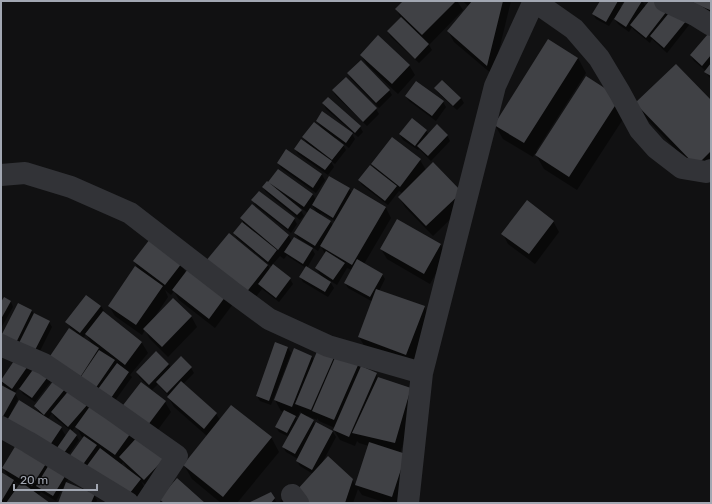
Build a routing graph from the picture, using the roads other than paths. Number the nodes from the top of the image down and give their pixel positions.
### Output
1 (534, 1) edge
2 (665, 1) edge
3 (711, 25) edge
4 (711, 170) edge
5 (1, 175) edge
6 (1, 345) edge
7 (422, 373) junction
8 (1, 427) edge
9 (128, 503) edge
10 (146, 503) edge
11 (408, 503) edge

1 - 4 street
1 - 7 street
2 - 3 street
5 - 7 street
6 - 10 street
7 - 11 street
8 - 9 street

